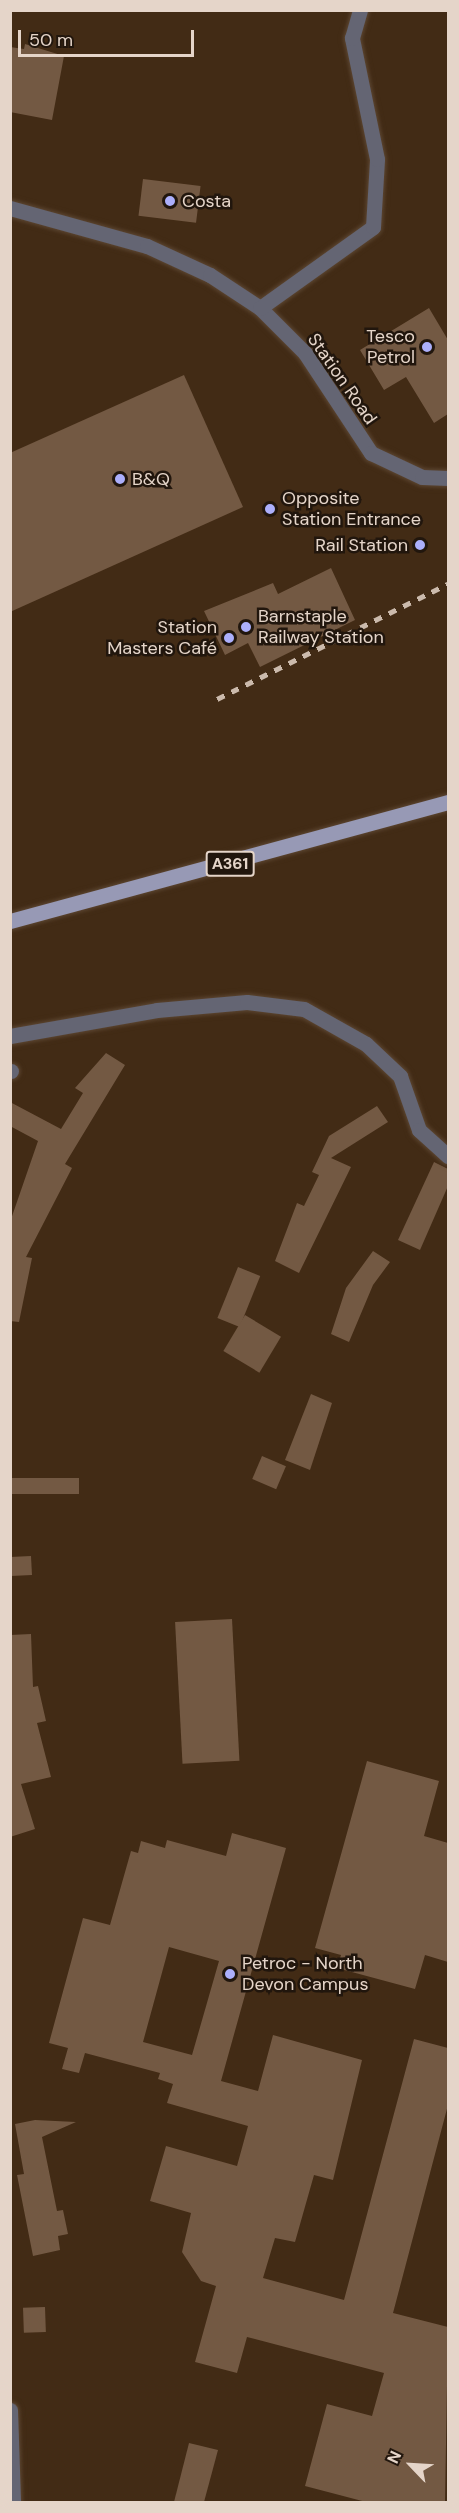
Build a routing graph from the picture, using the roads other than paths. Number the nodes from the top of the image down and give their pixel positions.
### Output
1 (360, 10) edge
2 (10, 208) edge
3 (260, 308) junction
4 (448, 478) edge
5 (448, 802) edge
6 (10, 921) edge
7 (10, 1036) edge
8 (448, 1156) edge
9 (10, 2410) edge
10 (13, 2502) edge

1 - 3 street
2 - 3 street, Station Road
3 - 4 street, Station Road
5 - 6 main road, A361
7 - 8 street
9 - 10 street

